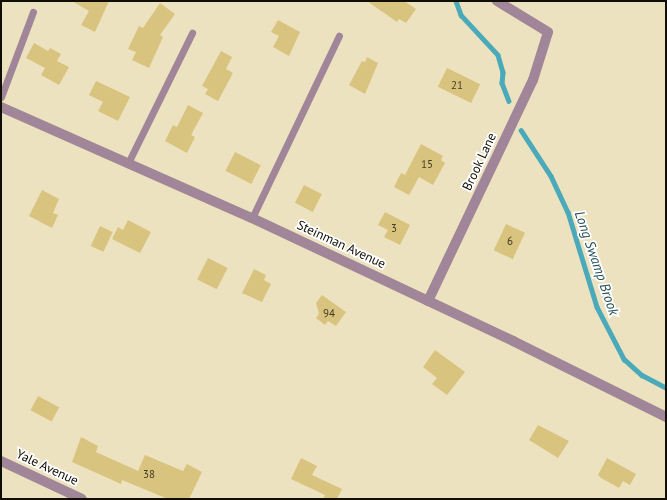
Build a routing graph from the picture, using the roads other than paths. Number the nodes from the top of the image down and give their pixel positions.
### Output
1 (497, 1) edge
2 (33, 12) dead end
3 (192, 33) dead end
4 (339, 36) dead end
5 (1, 97) edge
6 (1, 106) edge
7 (128, 161) junction
8 (252, 218) junction
9 (428, 301) junction
10 (666, 418) edge
11 (1, 461) edge
12 (82, 499) edge

1 - 9 street, Brook Lane
2 - 5 lane
3 - 7 lane
4 - 8 lane
6 - 7 street, Steinman Avenue
7 - 8 street, Steinman Avenue
8 - 9 street, Steinman Avenue
9 - 10 street, Steinman Avenue
11 - 12 street, Yale Avenue

